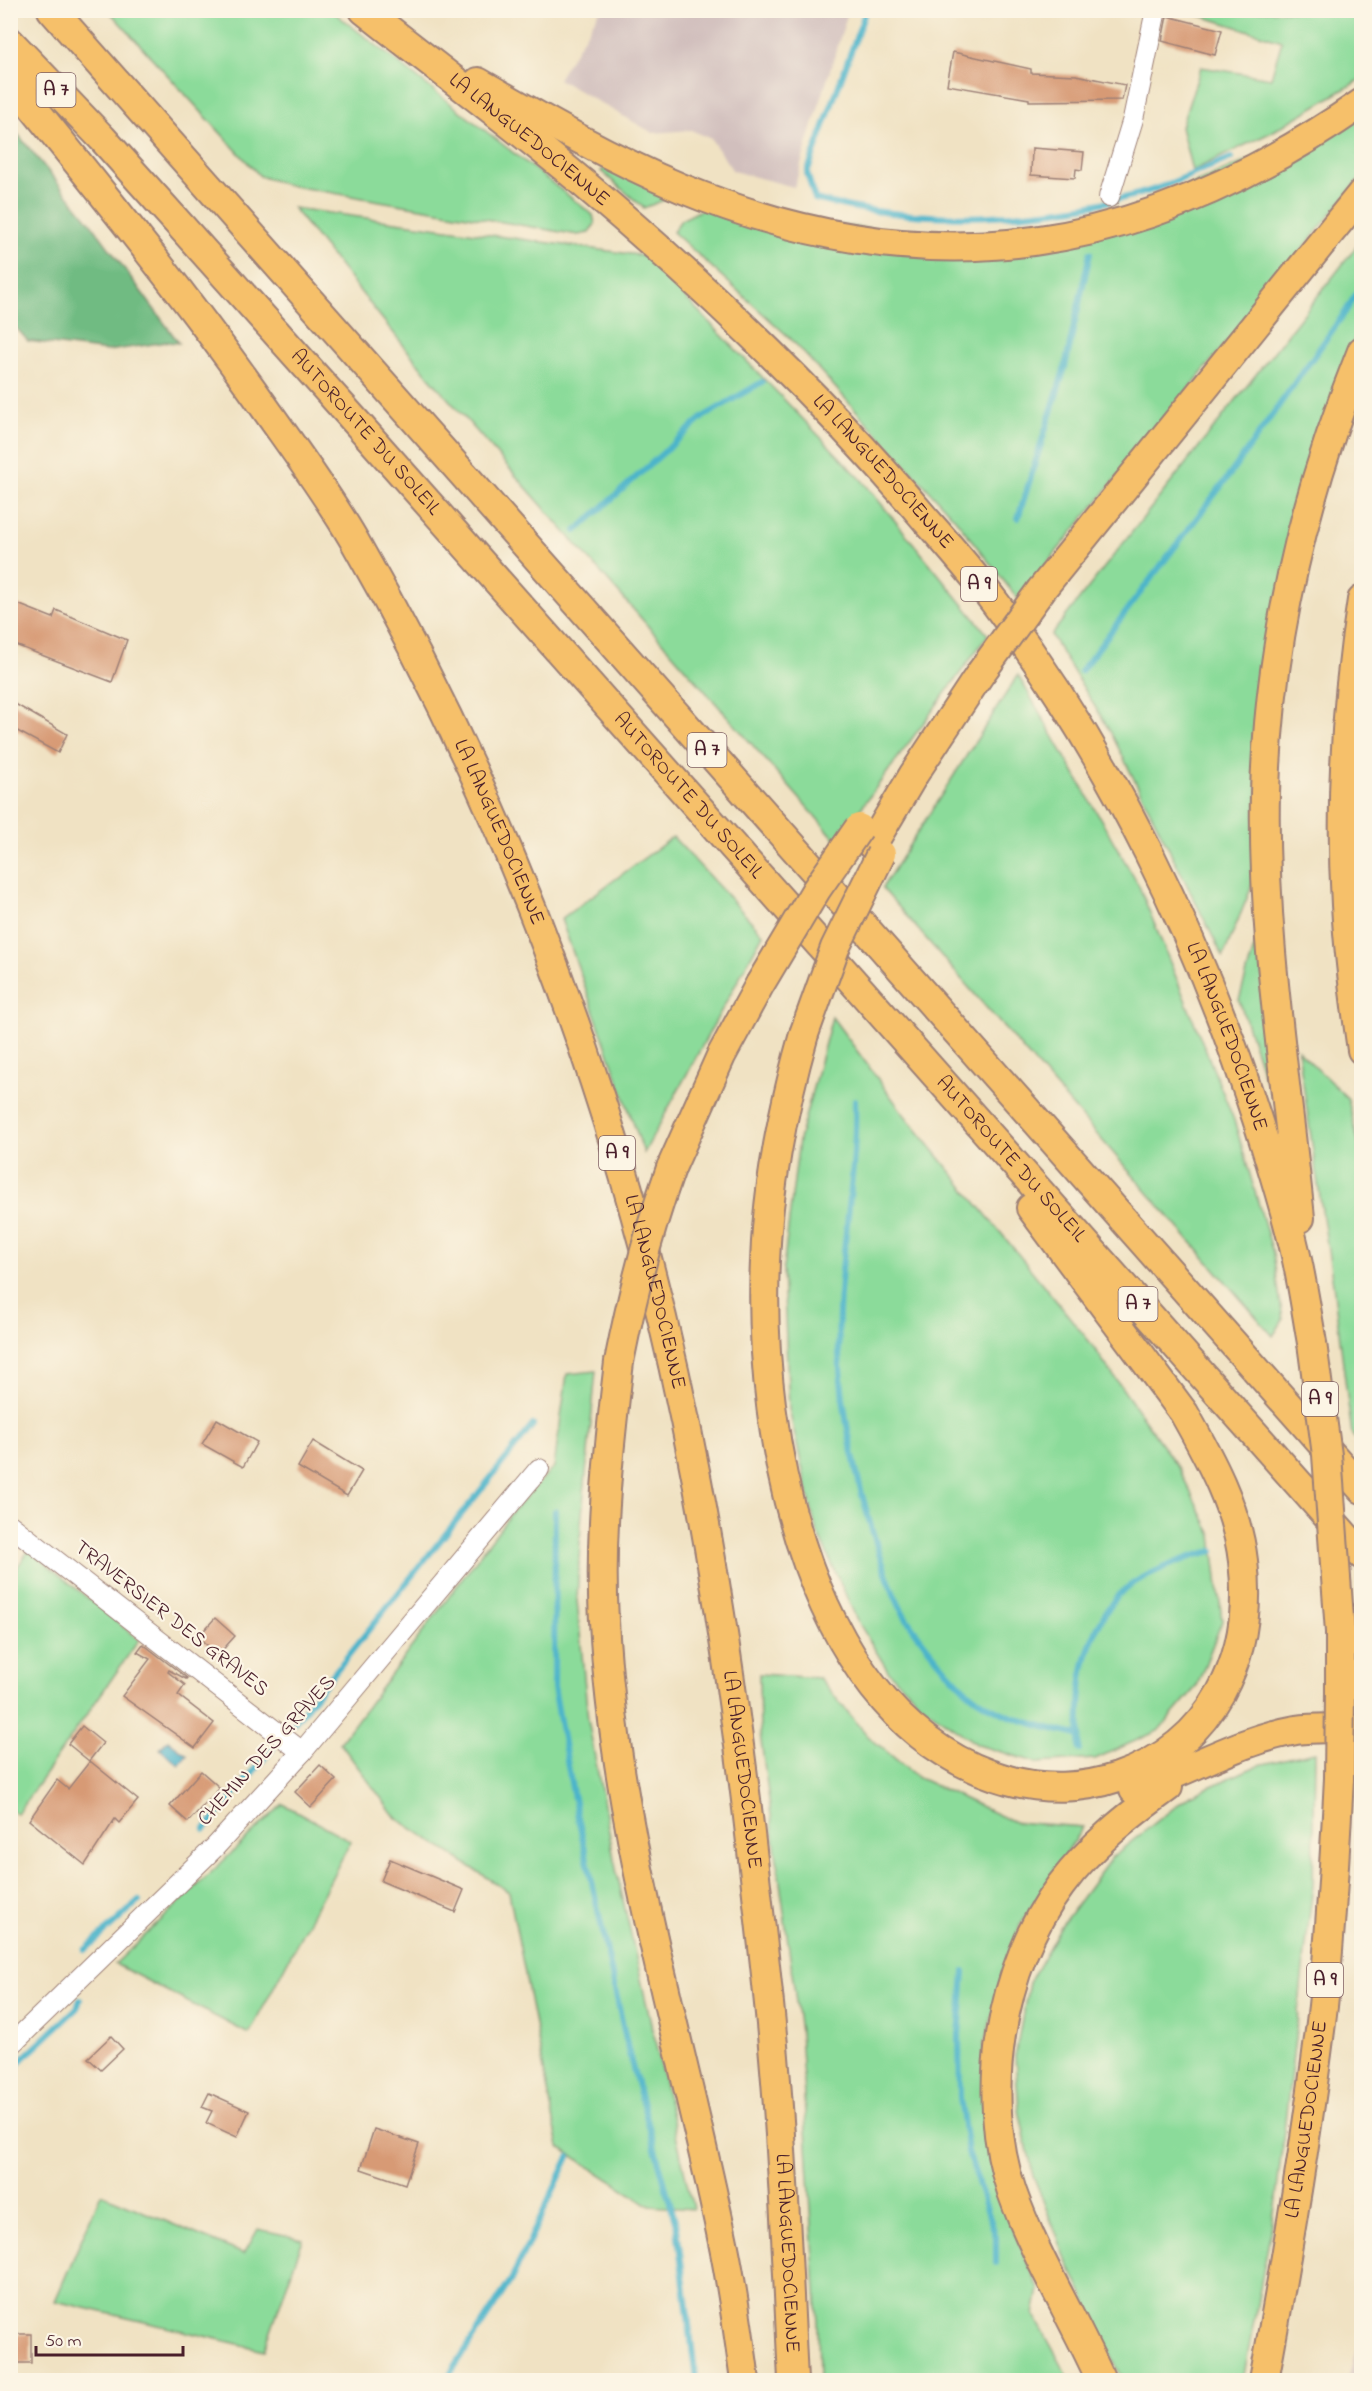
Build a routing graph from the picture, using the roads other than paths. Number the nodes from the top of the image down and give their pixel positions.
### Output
1 (52, 10) edge
2 (1156, 10) edge
3 (366, 12) edge
4 (10, 42) edge
5 (10, 80) edge
6 (1362, 103) edge
7 (1362, 193) edge
8 (1109, 197) dead end
9 (1362, 214) edge
10 (1362, 351) edge
11 (1045, 596) junction
12 (1362, 600) edge
13 (871, 843) junction
14 (799, 1029) junction
15 (1362, 1050) edge
16 (915, 1053) junction
17 (1312, 1343) junction
18 (539, 1469) dead end
19 (1362, 1489) edge
20 (10, 1525) edge
21 (1362, 1555) edge
22 (1362, 1730) edge
23 (302, 1752) junction
24 (1204, 1761) junction
25 (10, 2046) edge
26 (745, 2380) edge
27 (793, 2380) edge
28 (1101, 2380) edge
29 (1264, 2380) edge

1 - 19 highway, AUTOROUTE DU SOLEIL / A 7
2 - 8 street
3 - 6 highway
3 - 17 highway, LA LANGUEDOCIENNE / A 9
4 - 16 highway, AUTOROUTE DU SOLEIL / A 7
5 - 27 highway, LA LANGUEDOCIENNE / A 9
7 - 11 highway
9 - 11 highway
10 - 17 highway
11 - 13 highway, bridge
12 - 15 highway
13 - 14 highway
13 - 26 highway, bridge
14 - 16 highway
14 - 24 highway
16 - 21 highway, AUTOROUTE DU SOLEIL / A 7
17 - 29 highway, LA LANGUEDOCIENNE / A 9, bridge
18 - 23 street, CHEMIN DES GRAVES
20 - 23 street, TRAVERSIER DES GRAVES
22 - 24 highway
23 - 25 street, CHEMIN DES GRAVES
24 - 28 highway

